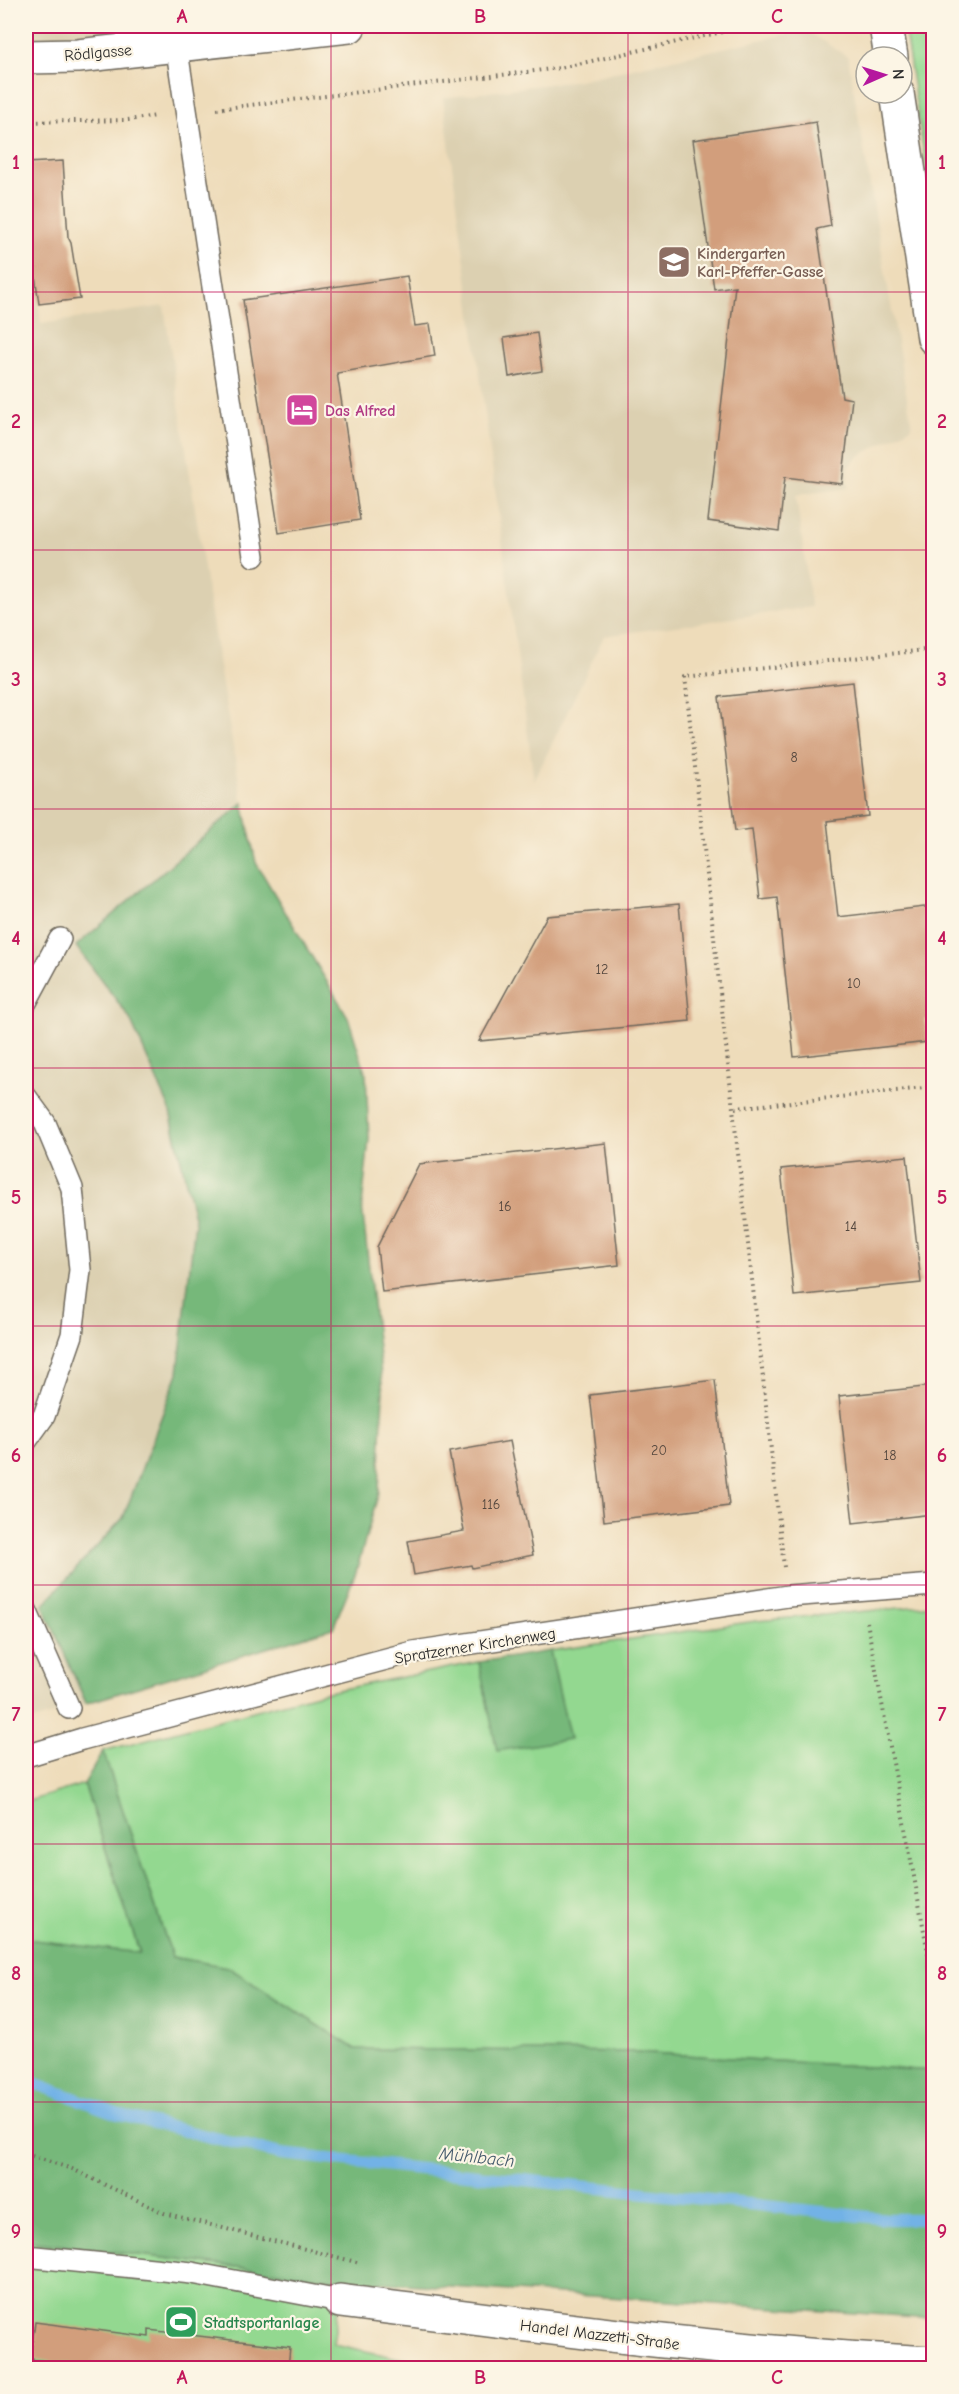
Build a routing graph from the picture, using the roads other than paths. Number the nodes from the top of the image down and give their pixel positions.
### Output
1 (349, 26) edge
2 (886, 26) edge
3 (176, 44) junction
4 (889, 45) edge
5 (26, 57) edge
6 (899, 105) edge
7 (933, 338) edge
8 (254, 556) dead end
9 (60, 939) dead end
10 (26, 1002) edge
11 (26, 1097) edge
12 (26, 1441) edge
13 (933, 1584) edge
14 (26, 1610) edge
15 (69, 1708) dead end
16 (26, 1756) edge
17 (26, 2256) edge
18 (340, 2301) joint
19 (933, 2363) edge

1 - 3 street, Rödlgasse
2 - 4 street
3 - 5 street, Rödlgasse
3 - 8 lane
6 - 7 street
9 - 10 lane
11 - 12 lane
13 - 16 lane, Spratzerner Kirchenweg
14 - 15 lane
17 - 18 lane
18 - 19 street, Handel Mazzetti-Straße

